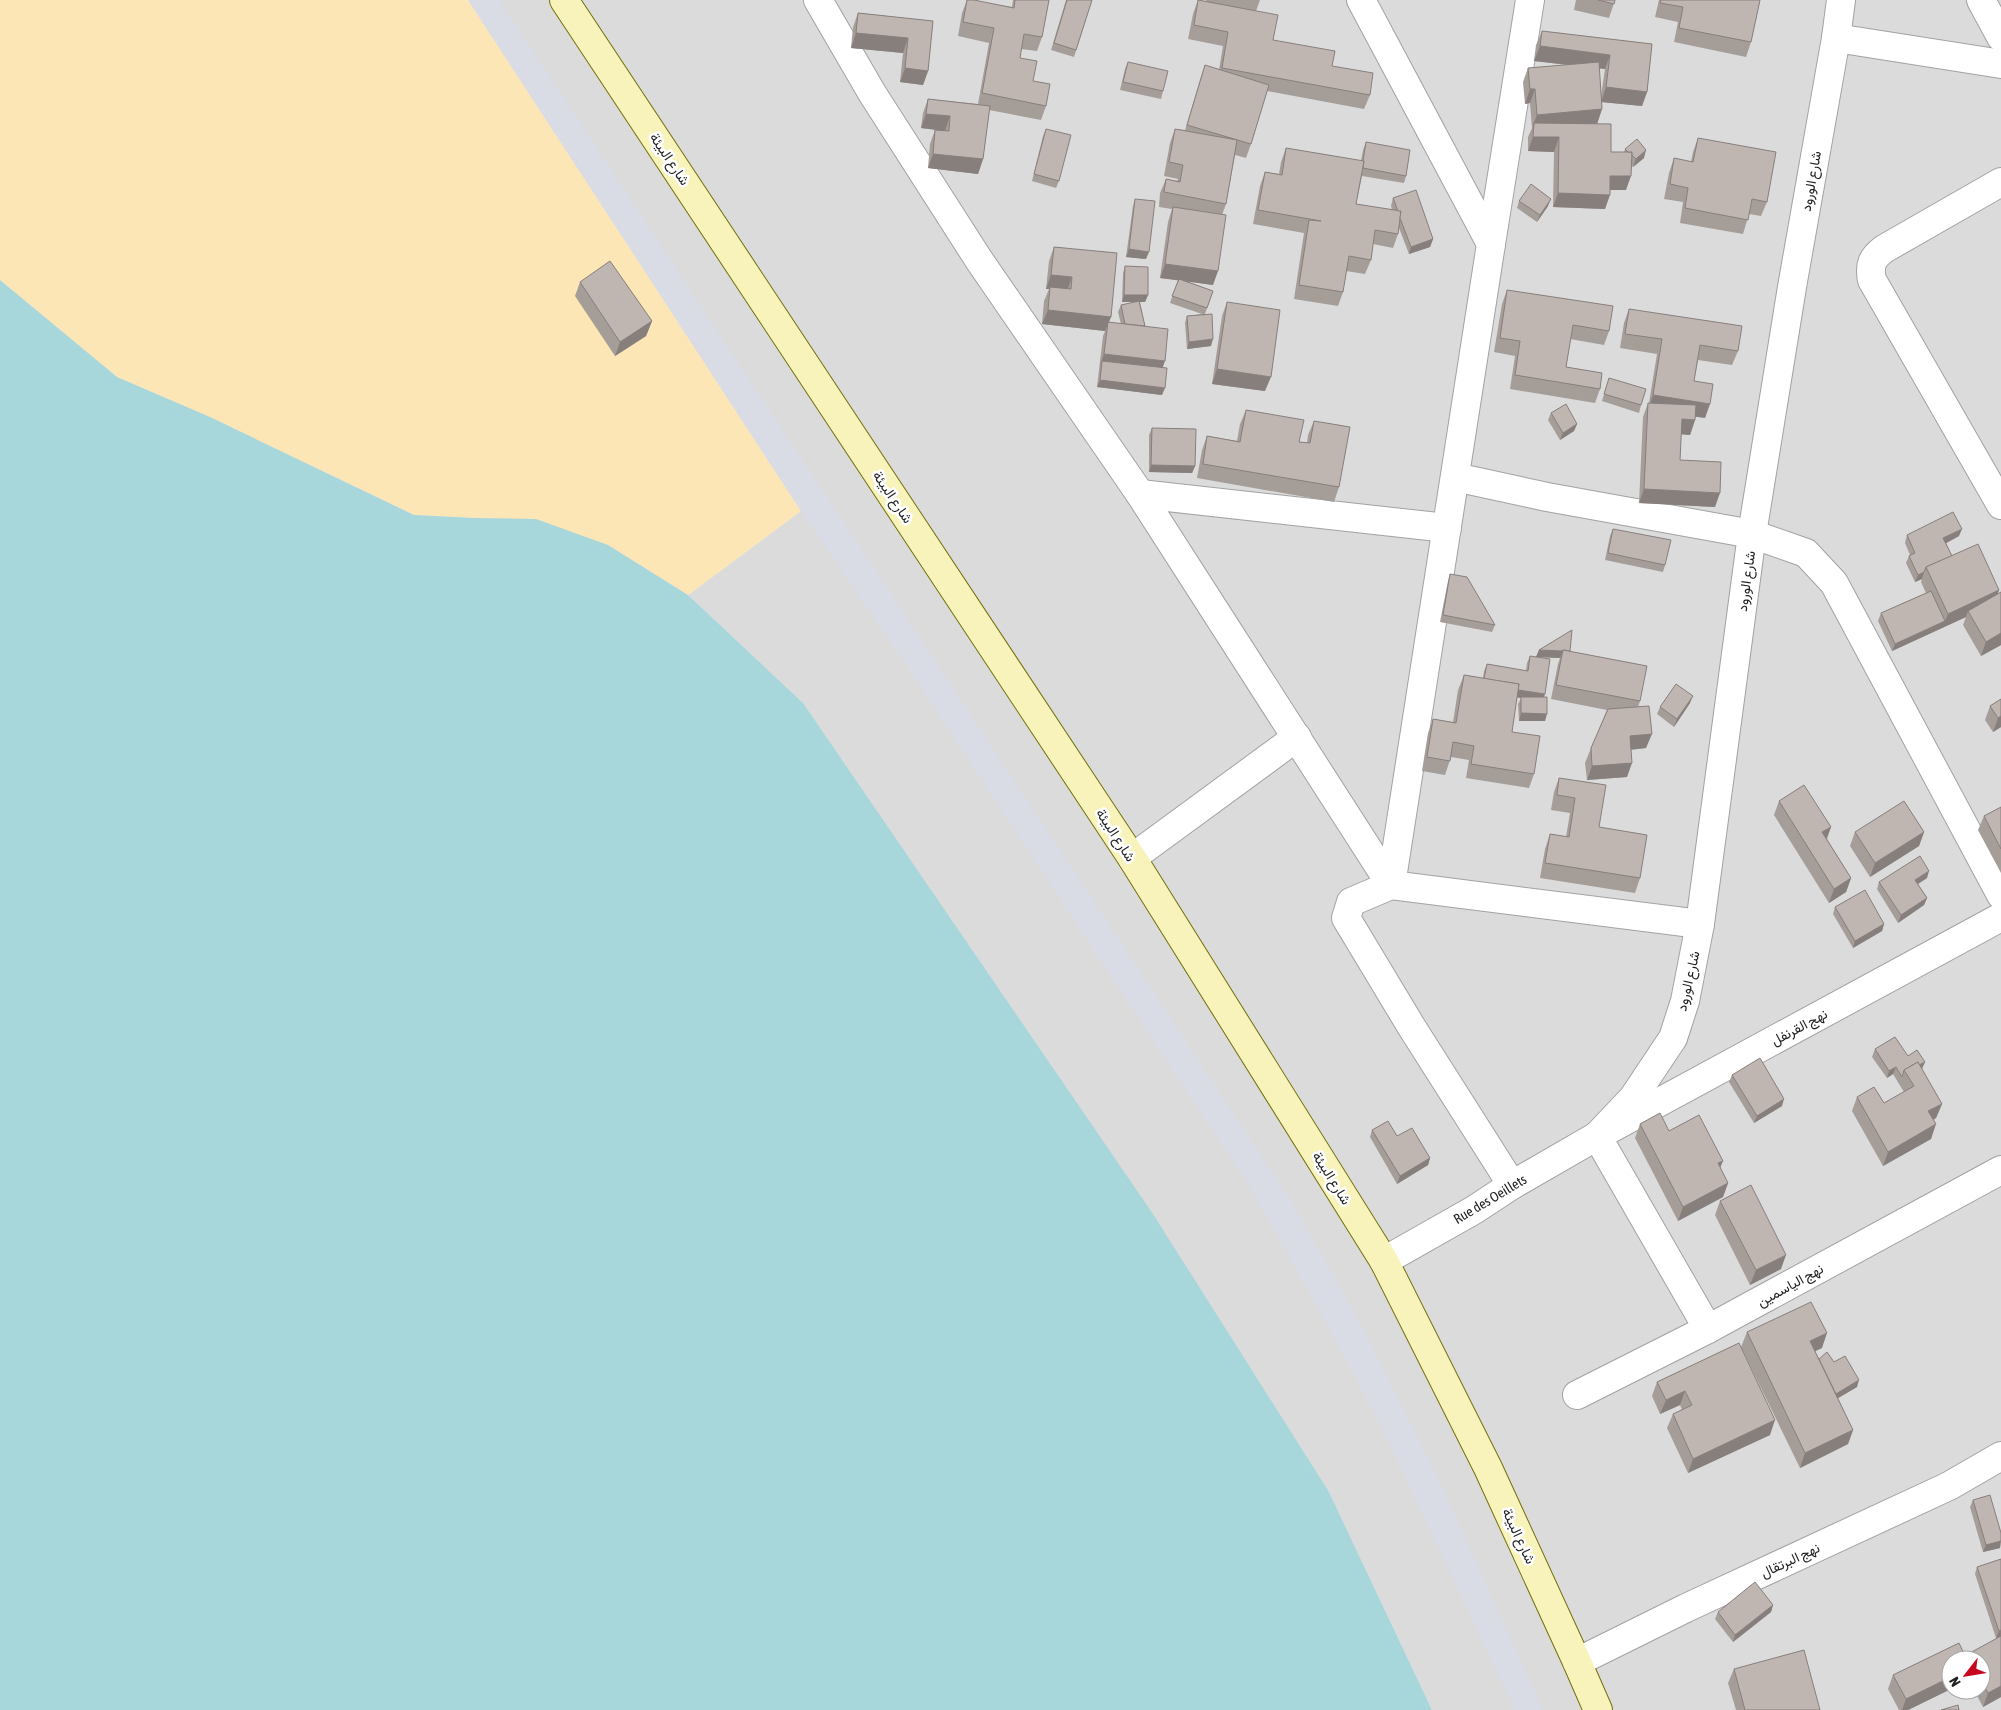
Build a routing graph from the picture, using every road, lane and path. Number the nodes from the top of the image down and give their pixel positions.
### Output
1 (564, 0) edge
2 (818, 0) edge
3 (1361, 0) edge
4 (1530, 0) edge
5 (1841, 0) edge
6 (1981, 0) edge
7 (2001, 37) edge
8 (1836, 38) junction
9 (2001, 64) edge
10 (2001, 182) edge
11 (1491, 244) junction
12 (1455, 477) junction
13 (1140, 494) junction
14 (2001, 505) edge
15 (1447, 528) junction
16 (1752, 534) junction
17 (1297, 737) junction
18 (1132, 858) junction
19 (1391, 885) junction
20 (2001, 895) edge
21 (2001, 918) edge
22 (1700, 924) junction
23 (1597, 1136) junction
24 (2001, 1170) edge
25 (1512, 1185) junction
26 (1384, 1261) junction
27 (1708, 1329) junction
28 (1577, 1395) dead end
29 (2001, 1456) edge
30 (1578, 1662) junction
31 (1598, 1710) edge

1 - 18 main road, شارع البيئة
2 - 13 street
3 - 11 street
4 - 11 street
5 - 8 street, شارع الورود
6 - 7 street
8 - 9 street
8 - 16 street, شارع الورود
10 - 14 street
11 - 12 street
12 - 15 street
12 - 16 street
13 - 15 street
13 - 17 street
15 - 19 street
16 - 20 street
16 - 22 street, شارع الورود
17 - 18 street
17 - 19 street
18 - 26 main road, شارع البيئة
19 - 22 street
19 - 25 street
21 - 23 street, نهج القرنفل
22 - 23 street, شارع الورود
23 - 25 street, Rue des Oeillets
23 - 27 street
24 - 27 street, نهج الياسمين
25 - 26 street, Rue des Oeillets
26 - 30 main road, شارع البيئة
27 - 28 street, نهج الياسمين
29 - 30 street, نهج البرتقال
30 - 31 main road, شارع البيئة

